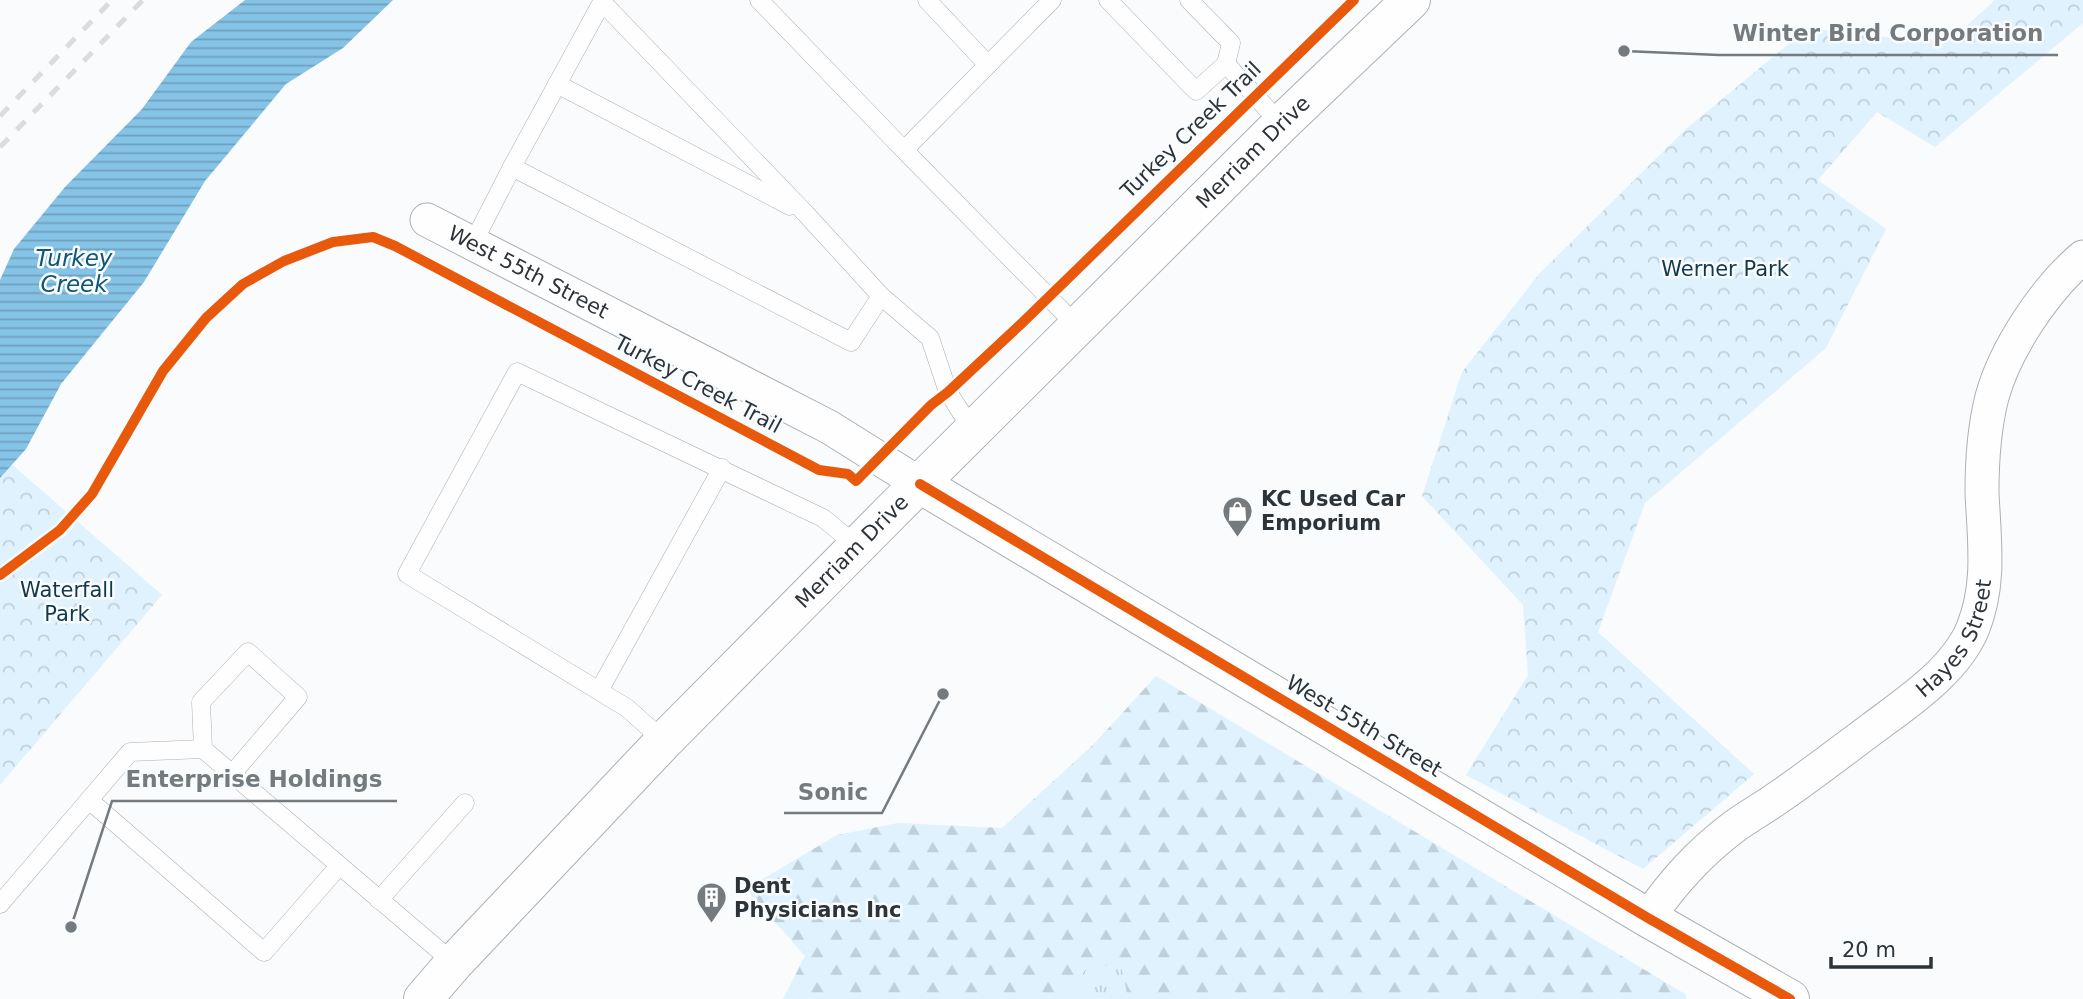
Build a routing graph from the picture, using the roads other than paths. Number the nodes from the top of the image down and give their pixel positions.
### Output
1 (759, 0) edge
2 (927, 0) edge
3 (1052, 0) edge
4 (1108, 0) edge
5 (1189, 0) edge
6 (1411, 0) edge
7 (604, 1) edge
8 (1226, 64) junction
9 (988, 65) junction
10 (557, 84) junction
11 (1281, 124) junction
12 (904, 150) junction
13 (512, 167) junction
14 (806, 214) junction
15 (427, 220) dead end
16 (472, 245) junction
17 (2083, 257) edge
18 (881, 296) junction
19 (1078, 327) junction
20 (973, 432) junction
21 (722, 468) junction
22 (920, 484) junction
23 (857, 546) junction
24 (599, 691) junction
25 (664, 741) junction
26 (204, 749) junction
27 (233, 774) junction
28 (89, 800) junction
29 (465, 803) dead end
30 (339, 866) junction
31 (379, 900) junction
32 (0, 904) edge
33 (1648, 918) junction
34 (454, 963) junction
35 (423, 999) edge
36 (1790, 999) edge

1 - 12 lane
2 - 9 lane
3 - 9 lane
4 - 8 lane
5 - 8 lane
6 - 11 main road, Merriam Drive
7 - 10 lane
7 - 14 lane
8 - 11 lane
9 - 12 lane
10 - 13 lane
10 - 14 lane
11 - 19 main road, Merriam Drive
12 - 19 lane
13 - 16 lane
13 - 18 lane
14 - 18 lane
15 - 16 street, West 55th Street
16 - 22 street, West 55th Street
17 - 33 street, Hayes Street
18 - 20 lane
19 - 20 main road, Merriam Drive
20 - 22 main road, Merriam Drive
21 - 23 lane
21 - 24 lane
21 - 24 lane
22 - 23 main road, Merriam Drive
22 - 33 main road, West 55th Street
23 - 25 main road, Merriam Drive
24 - 25 lane
25 - 34 main road, Merriam Drive
26 - 27 lane
26 - 27 lane
26 - 28 lane
27 - 30 lane
28 - 30 lane
28 - 32 lane
29 - 31 lane
30 - 31 lane
31 - 34 lane
33 - 36 main road, West 55th Street
34 - 35 main road, Merriam Drive

